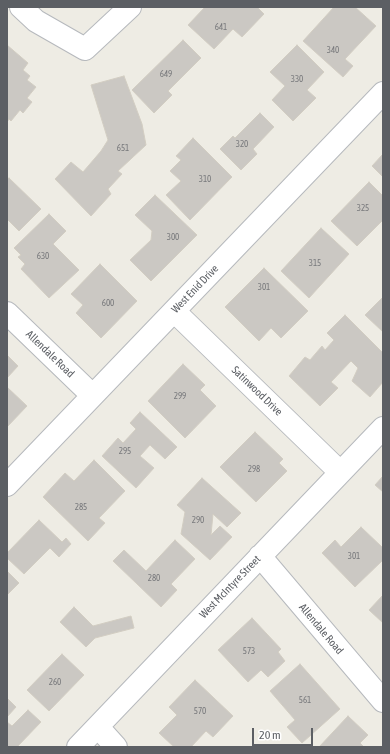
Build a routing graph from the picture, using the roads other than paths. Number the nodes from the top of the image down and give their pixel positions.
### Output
1 (21, 7) edge
2 (130, 7) edge
3 (383, 93) edge
4 (174, 311) junction
5 (7, 313) edge
6 (92, 395) junction
7 (383, 428) edge
8 (340, 472) junction
9 (7, 485) edge
10 (260, 556) junction
11 (383, 701) edge
12 (98, 727) junction
13 (78, 747) edge
14 (116, 747) edge

1 - 2 street
3 - 4 street, West Enid Drive
4 - 6 street, West Enid Drive
4 - 8 street, Satinwood Drive
5 - 6 street, Allendale Road
6 - 9 street, West Enid Drive
7 - 8 street, West McIntyre Street
8 - 10 street, West McIntyre Street
10 - 11 street, Allendale Road
10 - 12 street, West McIntyre Street
12 - 13 street, West McIntyre Street
12 - 14 street

